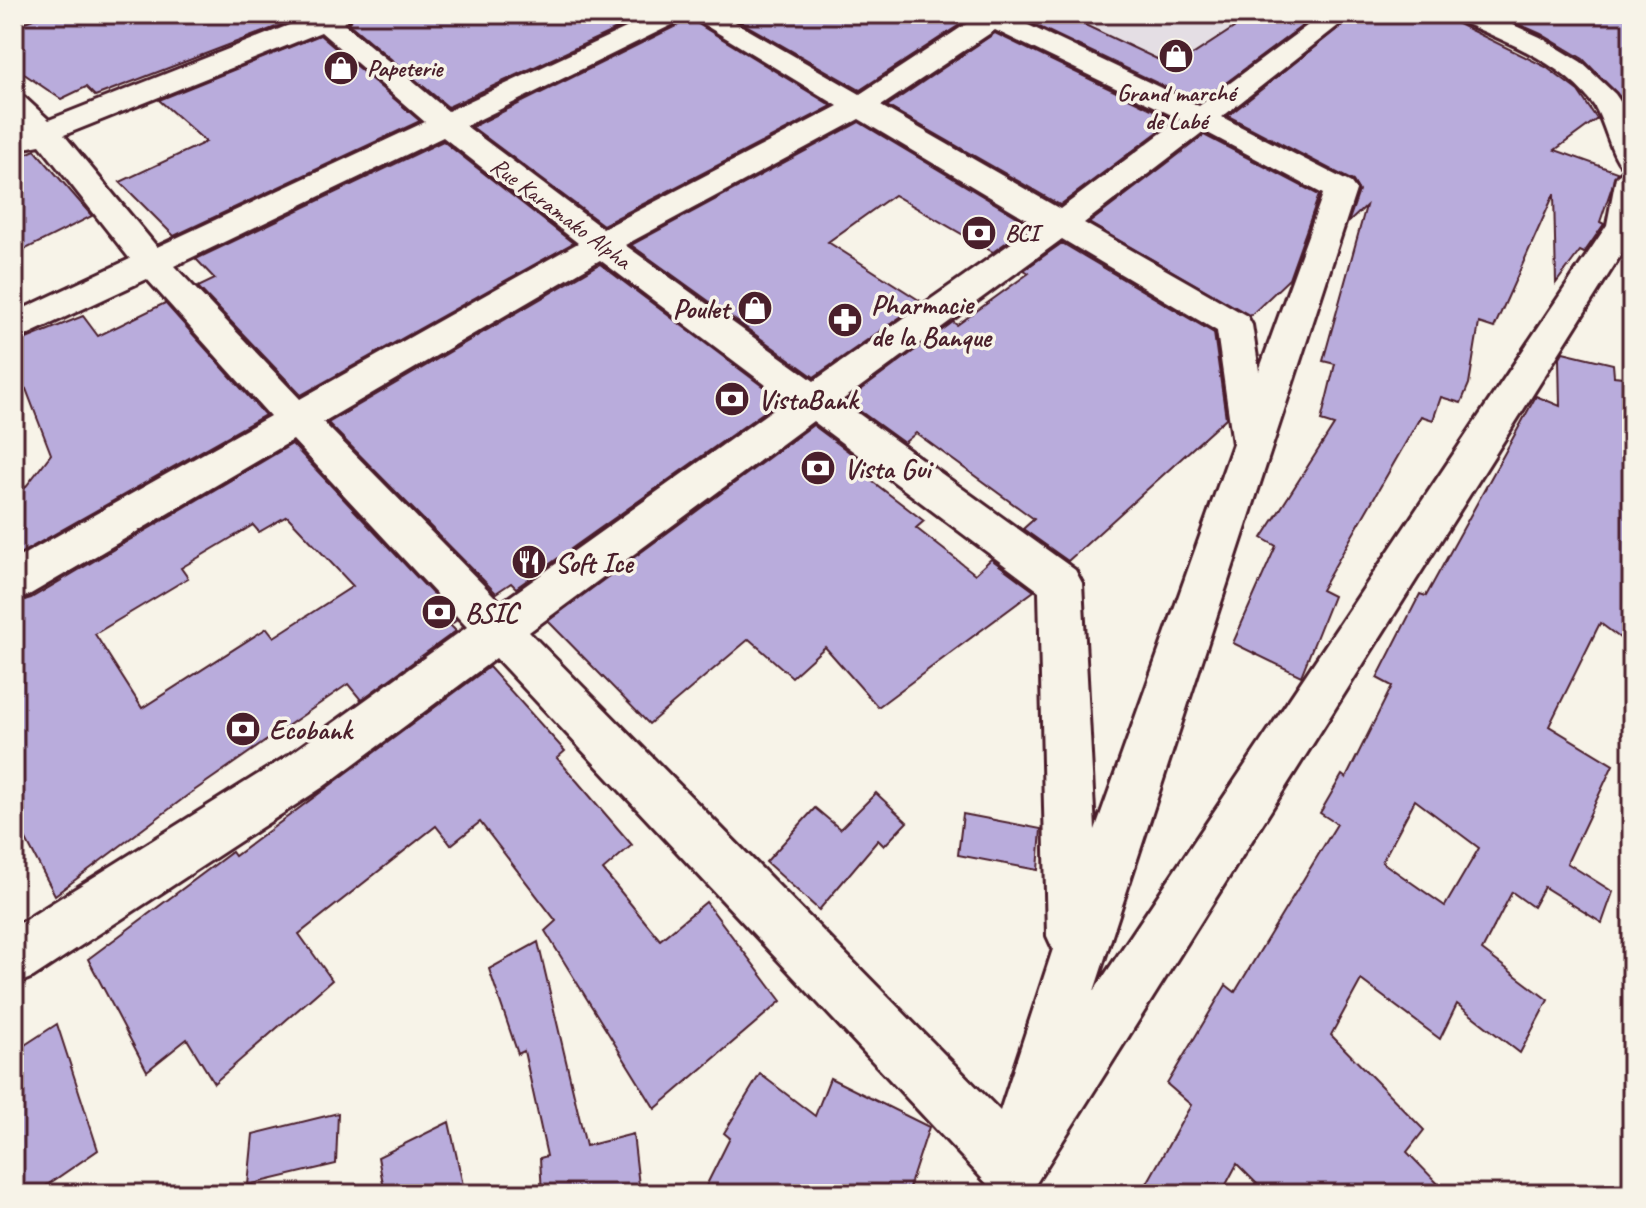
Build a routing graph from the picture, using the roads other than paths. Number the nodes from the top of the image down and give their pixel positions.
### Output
1 (678, 14) edge
2 (702, 14) edge
3 (1340, 14) edge
4 (1466, 14) edge
5 (327, 16) edge
6 (989, 16) edge
7 (861, 106) junction
8 (1201, 118) junction
9 (445, 124) junction
10 (24, 126) edge
11 (1632, 161) edge
12 (1632, 177) edge
13 (1062, 223) junction
14 (601, 244) junction
15 (152, 263) junction
16 (14, 328) edge
17 (815, 400) junction
18 (296, 419) junction
19 (1252, 449) junction
20 (14, 582) edge
21 (498, 630) junction
22 (14, 958) edge
23 (1075, 963) junction
24 (1007, 1180) edge

1 - 9 street
2 - 7 street
3 - 8 street
4 - 11 street
5 - 9 street, Rue Karamako Alpha
5 - 10 street
6 - 7 street
6 - 8 street
7 - 13 street
7 - 14 street
8 - 13 street
8 - 19 street
9 - 14 street, Rue Karamako Alpha
9 - 15 street
10 - 15 street
12 - 24 street
13 - 17 street
13 - 19 street
14 - 17 street, Rue Karamako Alpha
14 - 18 street
15 - 16 street
15 - 18 street
17 - 21 street
17 - 23 street, Rue Karamako Alpha
18 - 20 street
18 - 21 street
19 - 23 street
21 - 22 street
21 - 24 street
23 - 24 street

